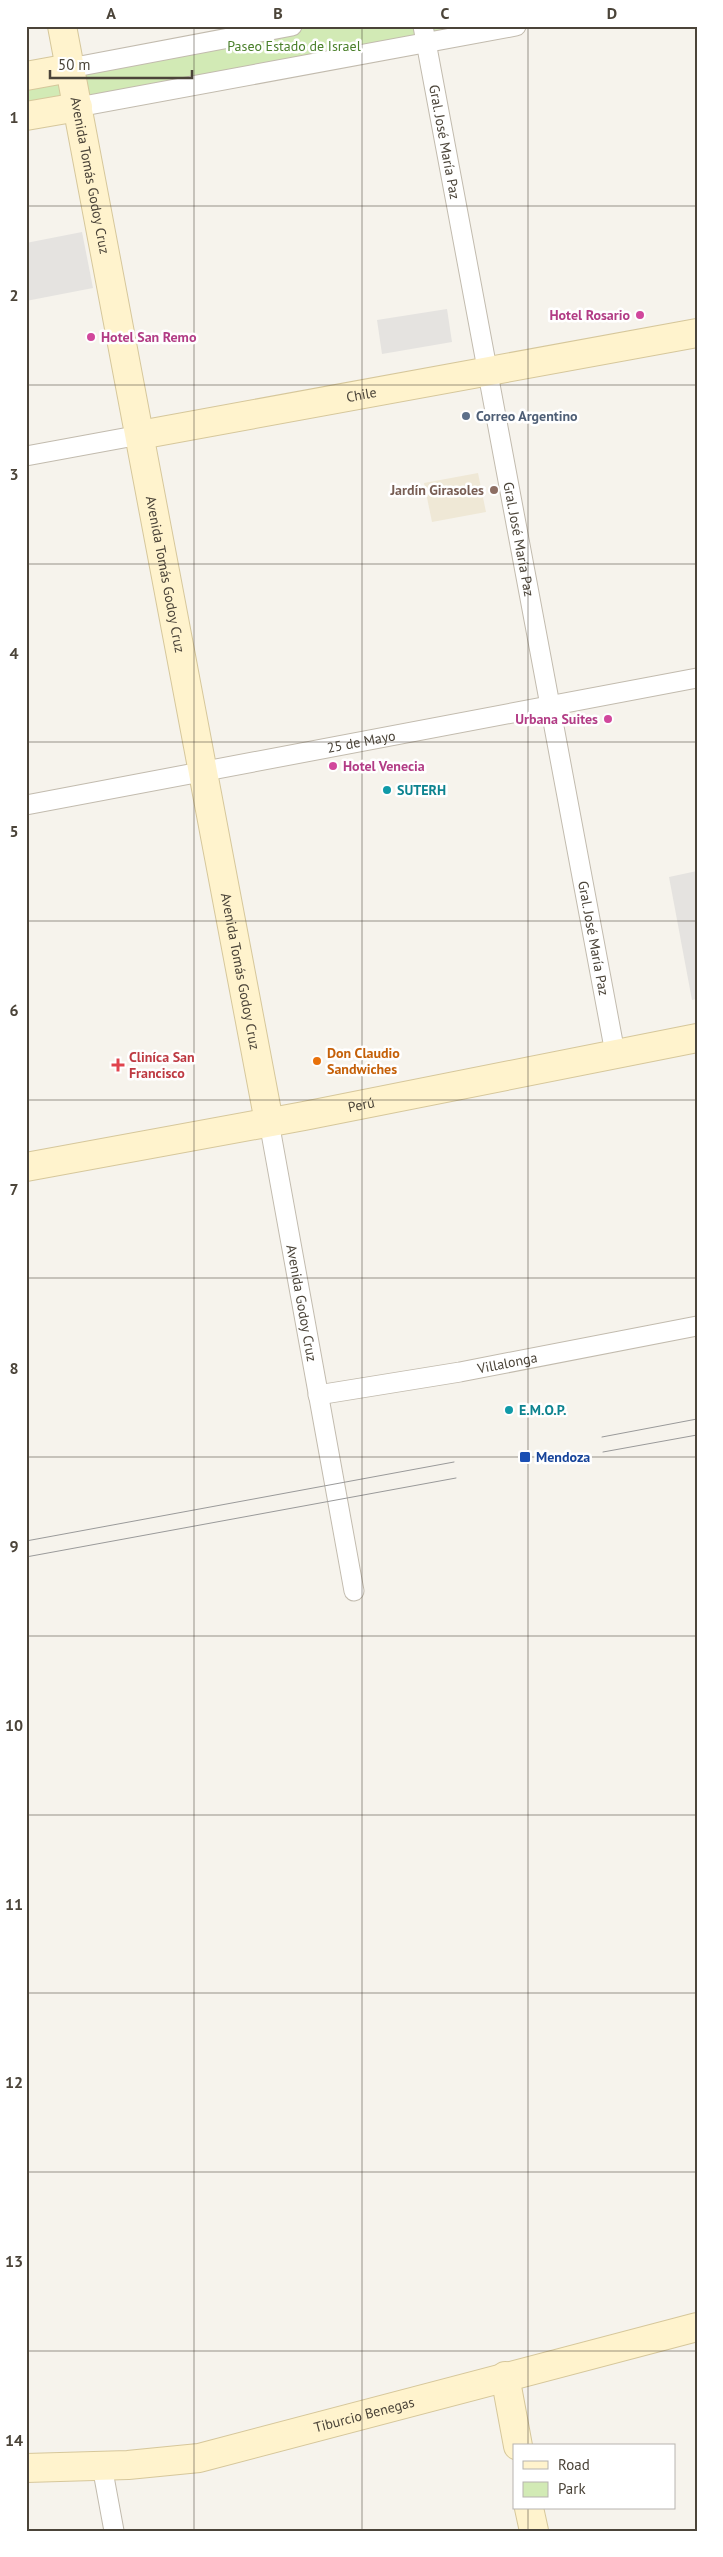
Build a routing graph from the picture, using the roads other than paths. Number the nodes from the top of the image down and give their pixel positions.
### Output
1 (62, 26) edge
2 (292, 26) edge
3 (516, 26) edge
4 (424, 35) edge
5 (70, 68) junction
6 (26, 76) edge
7 (78, 107) junction
8 (26, 116) edge
9 (697, 333) edge
10 (487, 371) junction
11 (140, 435) junction
12 (26, 456) edge
13 (697, 678) edge
14 (550, 706) junction
15 (204, 771) junction
16 (26, 805) edge
17 (697, 1038) edge
18 (615, 1053) junction
19 (269, 1122) junction
20 (26, 1167) edge
21 (697, 1326) edge
22 (318, 1396) junction
23 (354, 1591) dead end
24 (697, 2327) edge
25 (505, 2376) junction
26 (518, 2444) edge
27 (102, 2466) junction
28 (26, 2468) edge
29 (530, 2510) edge
30 (114, 2531) edge
31 (534, 2531) edge

1 - 5 main road, Avenida Tomás Godoy Cruz
2 - 5 street
3 - 4 street
4 - 7 street
4 - 10 street, Gral. José María Paz
5 - 6 main road
5 - 7 main road, Avenida Tomás Godoy Cruz
7 - 8 main road
7 - 11 main road, Avenida Tomás Godoy Cruz
9 - 10 main road, Chile
10 - 11 main road, Chile
10 - 14 street, Gral. José María Paz
11 - 12 street, Chile
11 - 15 main road, Avenida Tomás Godoy Cruz
13 - 14 street, 25 de Mayo
14 - 15 street, 25 de Mayo
14 - 18 street, Gral. José María Paz
15 - 16 street, 25 de Mayo
15 - 19 main road, Avenida Tomás Godoy Cruz
17 - 18 main road, Perú
18 - 19 main road, Perú
19 - 20 main road, Perú
19 - 22 street, Avenida Godoy Cruz
21 - 22 street, Villalonga
22 - 23 street, Avenida Godoy Cruz
24 - 25 main road, Tiburcio Benegas
25 - 26 main road
25 - 27 main road, Tiburcio Benegas
27 - 28 main road, Tiburcio Benegas
27 - 30 street
29 - 31 main road

